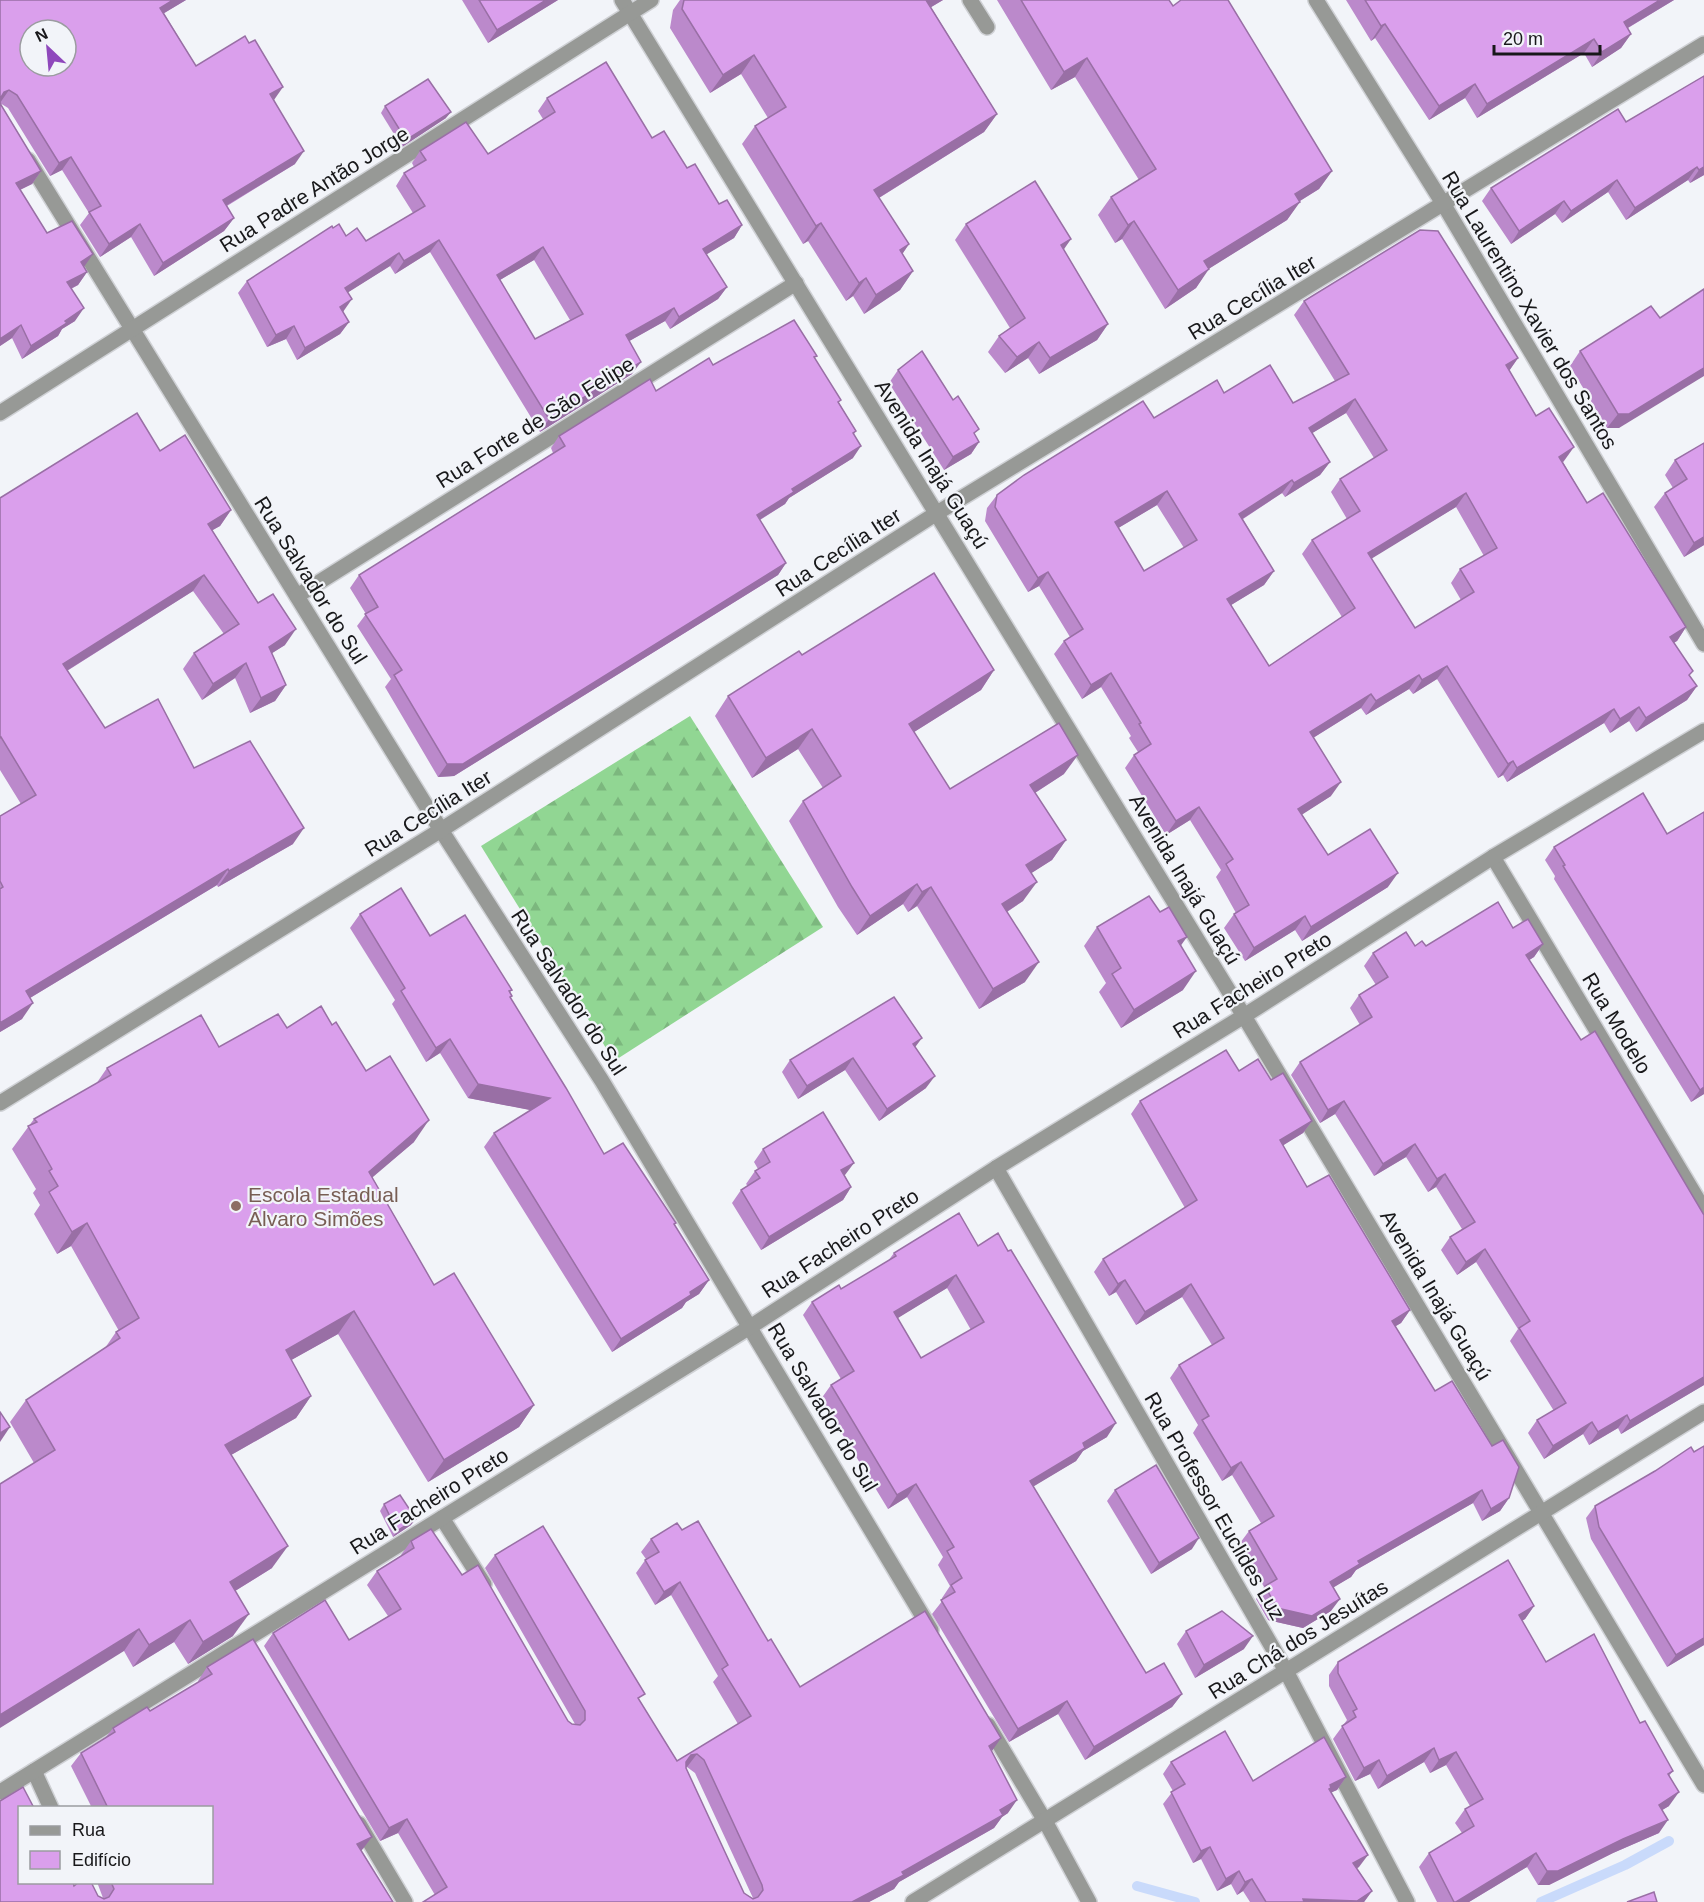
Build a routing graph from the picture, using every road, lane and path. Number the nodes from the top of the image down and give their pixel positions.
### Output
1 (651, 0) edge
2 (970, 0) edge
3 (1316, 0) edge
4 (626, 7) edge
5 (987, 27) dead end
6 (1704, 44) edge
7 (22, 150) edge
8 (1444, 204) junction
9 (796, 283) junction
10 (132, 330) junction
11 (0, 413) edge
12 (937, 513) junction
13 (297, 597) junction
14 (1704, 644) edge
15 (1704, 731) edge
16 (441, 830) junction
17 (1493, 857) junction
18 (1244, 1016) junction
19 (0, 1103) edge
20 (996, 1168) junction
21 (1704, 1210) edge
22 (750, 1327) junction
23 (1704, 1412) edge
24 (1542, 1512) junction
25 (442, 1518) junction
26 (494, 1600) edge
27 (941, 1647) edge
28 (1286, 1671) junction
29 (978, 1708) edge
30 (34, 1771) junction
31 (1704, 1785) edge
32 (0, 1792) edge
33 (50, 1806) edge
34 (351, 1811) edge
35 (1045, 1821) junction
36 (405, 1902) edge
37 (913, 1902) edge
38 (1089, 1902) edge
39 (1407, 1902) edge

1 - 4 street, Rua Padre Antão Jorge
2 - 5 street
3 - 8 street, Rua Laurentino Xavier dos Santos
4 - 9 street, Avenida Inajá Guaçú
4 - 10 street, Rua Padre Antão Jorge
6 - 8 street, Rua Cecília Iter
7 - 10 street, Rua Salvador do Sul
8 - 12 street, Rua Cecília Iter
8 - 14 street, Rua Laurentino Xavier dos Santos
9 - 12 street, Avenida Inajá Guaçú
9 - 13 street, Rua Forte de São Felipe
10 - 11 street, Rua Padre Antão Jorge
10 - 13 street, Rua Salvador do Sul
12 - 16 street, Rua Cecília Iter
12 - 18 street, Avenida Inajá Guaçú
13 - 16 street, Rua Salvador do Sul
15 - 17 street, Rua Facheiro Preto
16 - 19 street, Rua Cecília Iter
16 - 22 street, Rua Salvador do Sul
17 - 18 street, Rua Facheiro Preto
17 - 21 street, Rua Modelo
18 - 20 street, Rua Facheiro Preto
18 - 24 street, Avenida Inajá Guaçú
20 - 22 street, Rua Facheiro Preto
20 - 28 street, Rua Professor Euclides Luz
22 - 25 street, Rua Facheiro Preto
22 - 27 street, Rua Salvador do Sul
23 - 24 street, Rua Chá dos Jesuítas
24 - 28 street, Rua Chá dos Jesuítas
24 - 31 street, Avenida Inajá Guaçú
25 - 26 street
25 - 30 street, Rua Facheiro Preto
28 - 35 street, Rua Chá dos Jesuítas
28 - 39 street, Rua Professor Euclides Luz
29 - 35 street
30 - 32 street, Rua Facheiro Preto
30 - 33 street
34 - 36 street
35 - 37 street, Rua Chá dos Jesuítas
35 - 38 street

